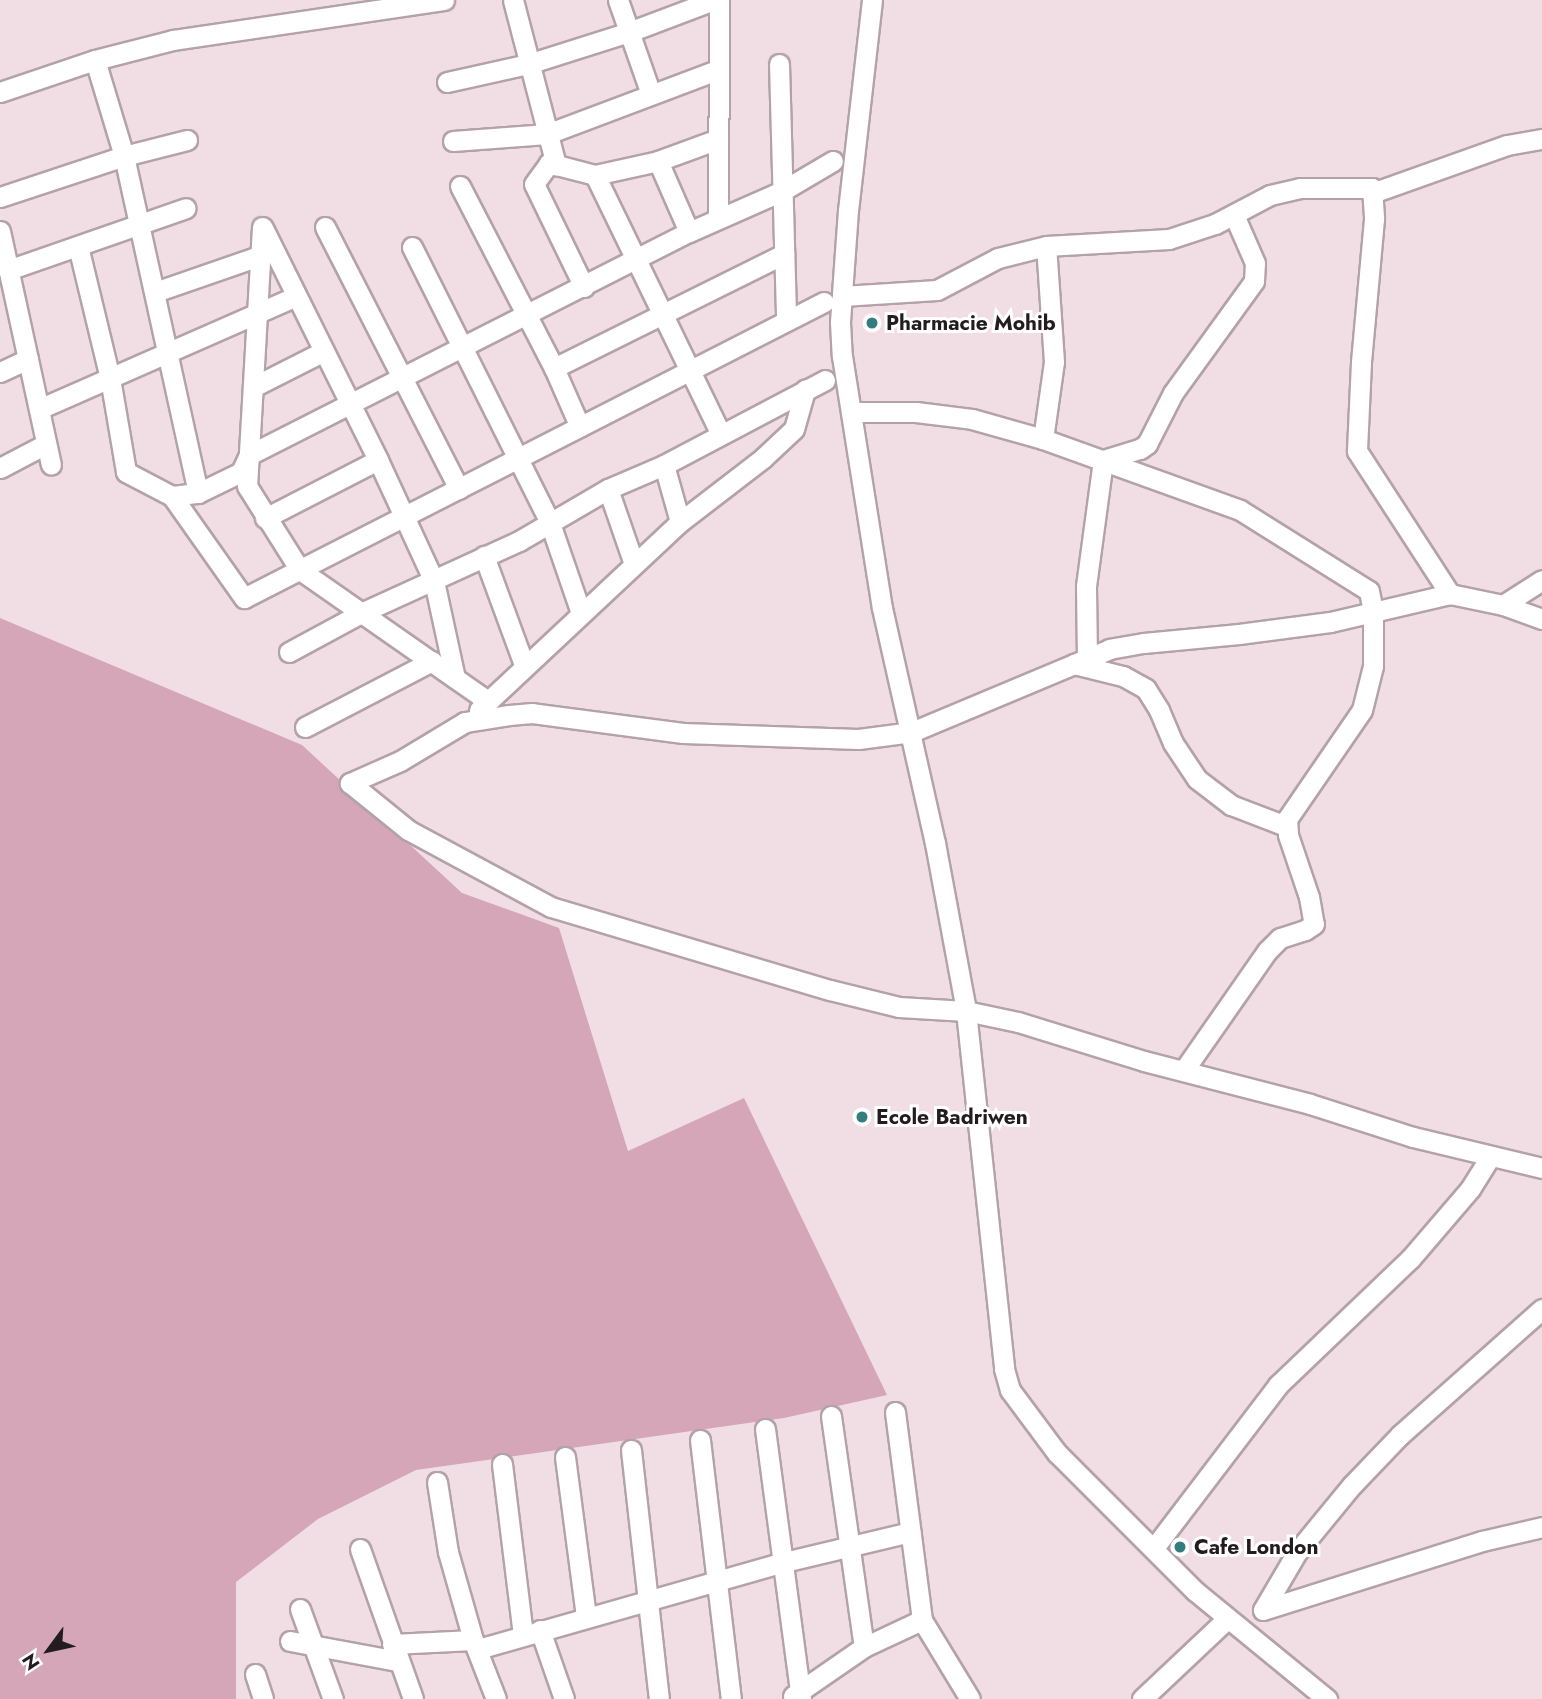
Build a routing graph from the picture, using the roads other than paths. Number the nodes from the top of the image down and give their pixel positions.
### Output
1 (444, 0) edge
2 (513, 0) edge
3 (618, 0) edge
4 (714, 0) edge
5 (719, 0) edge
6 (873, 0) edge
7 (629, 32) junction
8 (95, 60) junction
9 (528, 64) junction
10 (779, 64) dead end
11 (717, 70) junction
12 (447, 82) dead end
13 (0, 92) edge
14 (651, 94) junction
15 (547, 134) junction
16 (718, 139) junction
17 (1542, 139) edge
18 (187, 140) dead end
19 (453, 141) dead end
20 (124, 156) junction
21 (658, 161) junction
22 (833, 161) dead end
23 (556, 165) junction
24 (595, 175) junction
25 (460, 186) dead end
26 (782, 191) junction
27 (1375, 192) junction
28 (0, 197) edge
29 (186, 208) dead end
30 (1234, 215) junction
31 (718, 218) junction
32 (139, 225) junction
33 (325, 227) dead end
34 (0, 231) edge
35 (689, 232) junction
36 (78, 246) junction
37 (1046, 246) junction
38 (412, 247) dead end
39 (784, 254) junction
40 (260, 256) junction
41 (636, 259) junction
42 (8, 270) junction
43 (584, 287) junction
44 (155, 292) junction
45 (294, 297) junction
46 (833, 299) junction
47 (258, 313) junction
48 (525, 314) junction
49 (663, 314) junction
50 (786, 320) junction
51 (463, 349) junction
52 (322, 352) junction
53 (168, 353) junction
54 (28, 359) junction
55 (554, 368) junction
56 (0, 372) edge
57 (691, 372) junction
58 (110, 378) junction
59 (402, 379) junction
60 (825, 380) dead end
61 (253, 387) junction
62 (805, 390) junction
63 (349, 405) junction
64 (39, 410) junction
65 (852, 412) junction
66 (580, 426) junction
67 (720, 434) junction
68 (1043, 439) junction
69 (46, 444) junction
70 (249, 455) junction
71 (518, 459) junction
72 (378, 460) junction
73 (1102, 460) junction
74 (51, 465) dead end
75 (664, 465) junction
76 (0, 468) edge
77 (459, 489) junction
78 (608, 489) junction
79 (198, 493) junction
80 (173, 496) junction
81 (405, 516) junction
82 (265, 518) junction
83 (680, 522) junction
84 (550, 523) junction
85 (484, 556) junction
86 (634, 564) junction
87 (300, 570) junction
88 (1542, 580) edge
89 (434, 581) junction
90 (1450, 594) junction
91 (1503, 605) junction
92 (361, 612) junction
93 (581, 612) junction
94 (1373, 612) junction
95 (1542, 619) edge
96 (289, 652) dead end
97 (432, 661) junction
98 (1080, 661) junction
99 (524, 666) junction
100 (455, 678) junction
101 (488, 701) junction
102 (465, 722) junction
103 (305, 727) dead end
104 (912, 732) junction
105 (1286, 826) junction
106 (966, 1012) junction
107 (1184, 1070) junction
108 (1491, 1156) junction
109 (1542, 1168) edge
110 (1542, 1309) edge
111 (895, 1412) dead end
112 (831, 1416) dead end
113 (765, 1429) dead end
114 (700, 1440) dead end
115 (631, 1450) dead end
116 (565, 1457) dead end
117 (502, 1464) dead end
118 (437, 1482) dead end
119 (1542, 1527) edge
120 (910, 1532) junction
121 (850, 1548) junction
122 (1154, 1548) junction
123 (360, 1549) dead end
124 (784, 1562) junction
125 (717, 1580) junction
126 (648, 1600) junction
127 (300, 1609) dead end
128 (1263, 1610) junction
129 (586, 1617) junction
130 (1227, 1619) junction
131 (922, 1620) junction
132 (532, 1632) junction
133 (1245, 1634) junction
134 (290, 1641) dead end
135 (476, 1644) junction
136 (314, 1645) junction
137 (864, 1647) junction
138 (395, 1653) junction
139 (255, 1674) dead end
140 (797, 1697) edge
141 (263, 1699) edge
142 (332, 1699) edge
143 (414, 1699) edge
144 (496, 1699) edge
145 (564, 1699) edge
146 (659, 1699) edge
147 (731, 1699) edge
148 (970, 1699) edge
149 (1142, 1699) edge
150 (1327, 1699) edge

1 - 8 street
2 - 9 street
3 - 7 street
4 - 7 street
5 - 11 street
6 - 46 street
7 - 9 street
7 - 14 street
8 - 13 street
8 - 20 street
9 - 12 street
9 - 15 street
10 - 26 street
11 - 14 street
11 - 16 street
14 - 15 street
15 - 19 street
15 - 23 street
16 - 21 street
16 - 31 street
17 - 27 street
18 - 20 street
20 - 28 street
20 - 32 street
21 - 24 street
21 - 35 street
22 - 26 street
23 - 24 street
23 - 43 street
24 - 41 street
25 - 48 street
26 - 31 street
26 - 39 street
27 - 30 street
27 - 90 street
29 - 32 street
30 - 37 street
30 - 73 street
31 - 35 street
32 - 36 street
32 - 44 street
33 - 59 street
34 - 42 street
35 - 41 street
36 - 42 street
36 - 58 street
37 - 46 street
37 - 68 street
38 - 51 street
39 - 49 street
39 - 50 street
40 - 44 street
40 - 45 street
40 - 47 street
41 - 43 street
41 - 49 street
42 - 54 street
43 - 48 street
44 - 53 street
45 - 47 street
45 - 52 street
46 - 50 street
46 - 65 street
47 - 53 street
47 - 61 street
48 - 51 street
48 - 55 street
49 - 55 street
49 - 57 street
50 - 57 street
51 - 59 street
51 - 71 street
52 - 61 street
52 - 63 street
53 - 58 street
53 - 79 street
54 - 56 street
54 - 64 street
55 - 66 street
57 - 66 street
57 - 67 street
58 - 64 street
58 - 80 street
59 - 63 street
59 - 77 street
60 - 62 street
61 - 70 street
62 - 67 street
62 - 83 street
63 - 70 street
63 - 72 street
64 - 69 street
65 - 68 street
65 - 104 street
66 - 71 street
67 - 75 street
68 - 73 street
69 - 74 street
69 - 76 street
70 - 79 street
70 - 82 street
71 - 77 street
71 - 84 street
72 - 81 street
72 - 82 street
73 - 94 street
73 - 98 street
75 - 78 street
75 - 83 street
77 - 81 street
78 - 84 street
78 - 86 street
79 - 80 street
80 - 87 street
81 - 87 street
81 - 89 street
82 - 87 street
83 - 86 street
84 - 85 street
84 - 93 street
85 - 89 street
85 - 99 street
86 - 93 street
87 - 92 street
88 - 91 street
89 - 92 street
89 - 100 street
90 - 91 street
90 - 94 street
91 - 95 street
92 - 96 street
92 - 97 street
93 - 99 street
94 - 98 street
94 - 105 street
97 - 100 street
97 - 103 street
98 - 104 street
98 - 105 street
99 - 101 street
100 - 101 street
101 - 102 street
102 - 104 street
102 - 106 street
104 - 106 street
105 - 107 street
106 - 107 street
106 - 122 street
107 - 108 street
108 - 109 street
108 - 122 street
110 - 128 street
111 - 120 street
112 - 121 street
113 - 124 street
114 - 125 street
115 - 126 street
116 - 129 street
117 - 132 street
118 - 135 street
119 - 128 street
120 - 121 street
120 - 131 street
121 - 124 street
121 - 137 street
122 - 130 street
123 - 138 street
124 - 125 street
124 - 140 street
125 - 126 street
125 - 147 street
126 - 129 street
126 - 146 street
127 - 136 street
128 - 133 street
129 - 132 street
130 - 133 street
130 - 149 street
131 - 137 street
131 - 148 street
132 - 135 street
132 - 145 street
133 - 150 street
134 - 136 street
135 - 138 street
135 - 144 street
136 - 138 street
136 - 142 street
137 - 140 street
138 - 143 street
139 - 141 street

